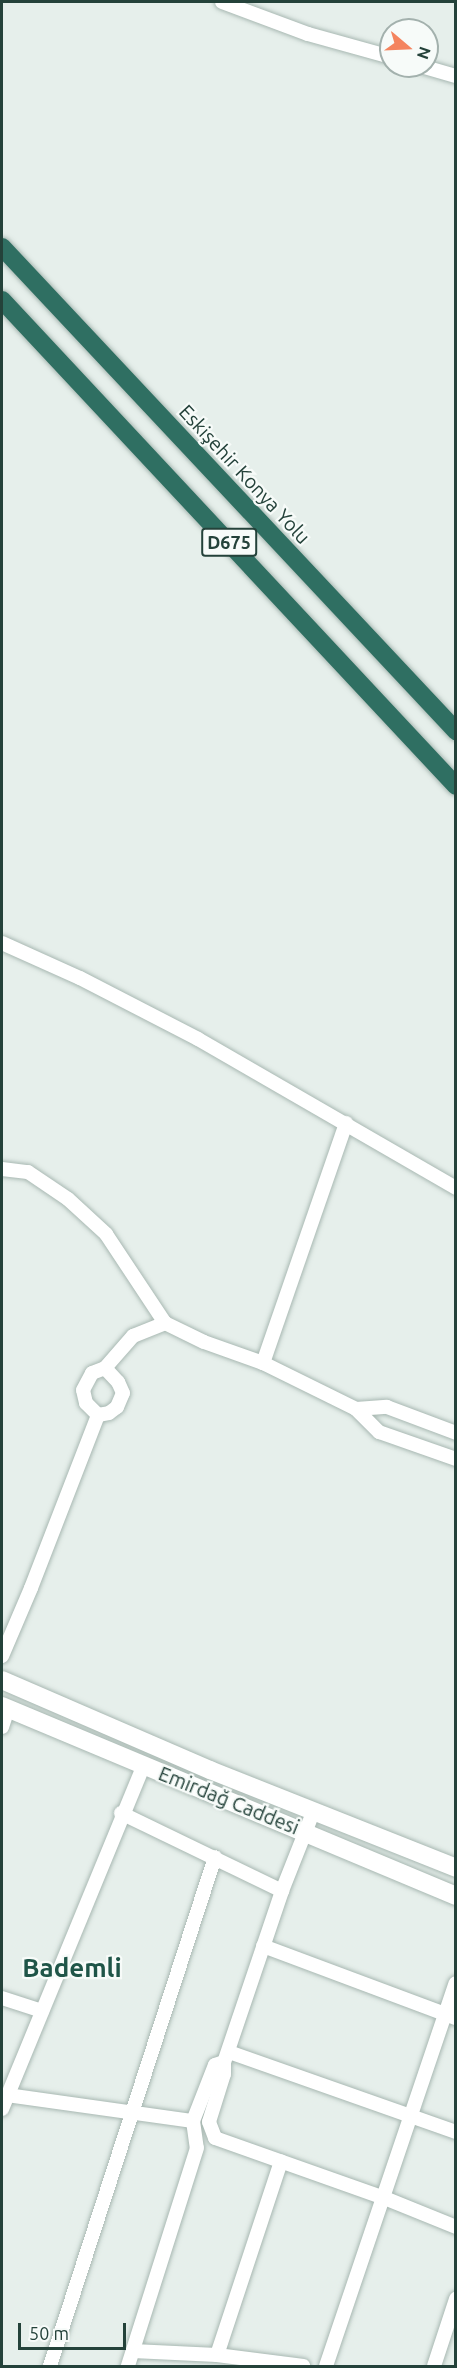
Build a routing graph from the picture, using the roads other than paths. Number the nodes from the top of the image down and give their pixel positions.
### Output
1 (222, 2) edge
2 (379, 54) edge
3 (439, 71) edge
4 (456, 76) edge
5 (2, 247) edge
6 (2, 300) edge
7 (456, 731) edge
8 (456, 786) edge
9 (2, 943) edge
10 (346, 1123) junction
11 (2, 1169) edge
12 (456, 1188) edge
13 (165, 1323) junction
14 (263, 1363) junction
15 (105, 1368) junction
16 (356, 1409) junction
17 (98, 1415) junction
18 (456, 1433) edge
19 (456, 1459) edge
20 (2, 1656) edge
21 (2, 1680) edge
22 (5, 1707) edge
23 (2, 1726) edge
24 (144, 1765) junction
25 (314, 1810) junction
26 (121, 1813) junction
27 (304, 1831) junction
28 (215, 1857) junction
29 (456, 1868) edge
30 (282, 1891) junction
31 (456, 1896) edge
32 (263, 1946) junction
33 (456, 1983) edge
34 (2, 1998) edge
35 (42, 2011) junction
36 (451, 2016) edge
37 (226, 2057) junction
38 (7, 2095) junction
39 (2, 2109) edge
40 (131, 2112) junction
41 (411, 2115) junction
42 (193, 2121) junction
43 (456, 2132) edge
44 (281, 2161) junction
45 (382, 2197) junction
46 (456, 2227) edge
47 (456, 2299) edge
48 (133, 2350) junction
49 (217, 2355) junction
50 (50, 2367) edge
51 (128, 2367) edge
52 (303, 2367) edge
53 (326, 2367) edge
54 (434, 2367) edge

1 - 2 street
3 - 4 street
5 - 7 highway, Eskişehir Konya Yolu / D675
6 - 8 highway, D675
9 - 10 street
10 - 12 street
10 - 14 street
11 - 13 street
13 - 14 street
13 - 15 street
14 - 16 street
15 - 17 street
15 - 17 street
16 - 18 street
16 - 19 street
17 - 20 street
21 - 25 main road, Emirdağ Caddesi
22 - 23 street
22 - 24 main road, Emirdağ Caddesi
24 - 26 street
24 - 27 main road, Emirdağ Caddesi
25 - 27 street
25 - 29 main road, Emirdağ Caddesi
26 - 28 street
26 - 35 street
27 - 30 street
27 - 31 main road, Emirdağ Caddesi
28 - 30 street
28 - 40 street
30 - 32 street
32 - 36 street
32 - 37 street
33 - 36 street
34 - 35 street
35 - 38 street
36 - 41 street
37 - 41 street
37 - 42 street
37 - 44 street
38 - 39 street
38 - 40 street
40 - 42 street
40 - 50 street
41 - 43 street
41 - 45 street
42 - 48 street
44 - 45 street
44 - 49 street
45 - 46 street
45 - 53 street
47 - 54 street
48 - 49 street
48 - 51 street
49 - 52 street

